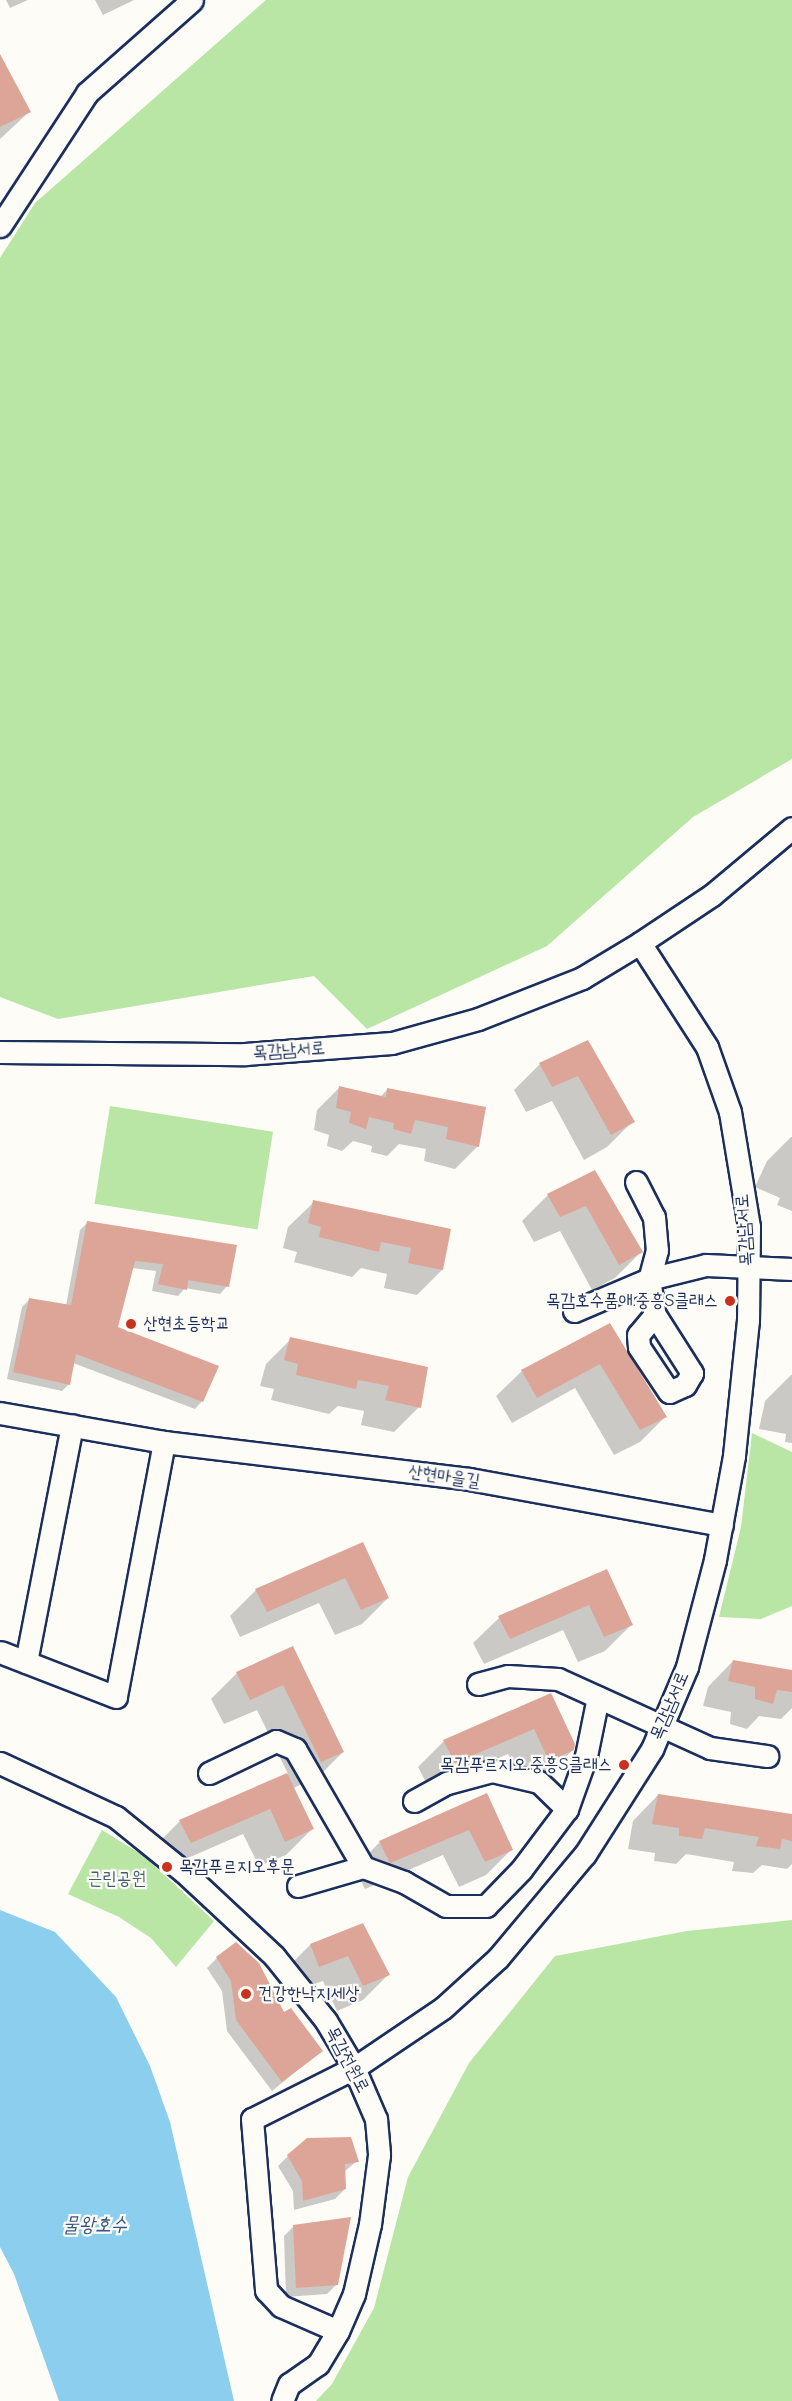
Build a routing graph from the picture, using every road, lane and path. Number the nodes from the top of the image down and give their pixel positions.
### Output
1 (192, 0) edge
2 (0, 226) edge
3 (792, 828) edge
4 (640, 943) junction
5 (0, 1052) edge
6 (636, 1182) dead end
7 (748, 1266) junction
8 (792, 1269) edge
9 (649, 1279) junction
10 (574, 1311) dead end
11 (655, 1315) dead end
12 (0, 1413) edge
13 (72, 1425) junction
14 (164, 1442) junction
15 (722, 1525) junction
16 (0, 1652) edge
17 (27, 1662) junction
18 (478, 1684) dead end
19 (598, 1697) junction
20 (660, 1728) junction
21 (767, 1756) dead end
22 (0, 1763) edge
23 (209, 1773) dead end
24 (414, 1801) dead end
25 (567, 1809) junction
26 (363, 1868) junction
27 (298, 1886) dead end
28 (354, 2068) junction
29 (338, 2331) junction
30 (286, 2393) edge

1 - 2 street
3 - 4 street
4 - 5 street, 목감남서로
4 - 7 street, 목감남서로
6 - 9 street
7 - 8 street
7 - 9 street
7 - 15 street, 목감남서로
9 - 10 street
9 - 11 street
12 - 13 street, 산현마을길
13 - 14 street, 산현마을길
13 - 17 street
14 - 15 street, 산현마을길
14 - 17 street
15 - 20 street, 목감남서로
16 - 17 street
18 - 19 street
19 - 20 street
19 - 25 street
20 - 21 street
20 - 28 street, 목감남서로
22 - 28 street, 목감전원로
23 - 26 street
24 - 25 street
25 - 26 street
26 - 27 street
28 - 29 street, 목감전원로
28 - 29 street, 목감남서로
29 - 30 street, 목감전원로

